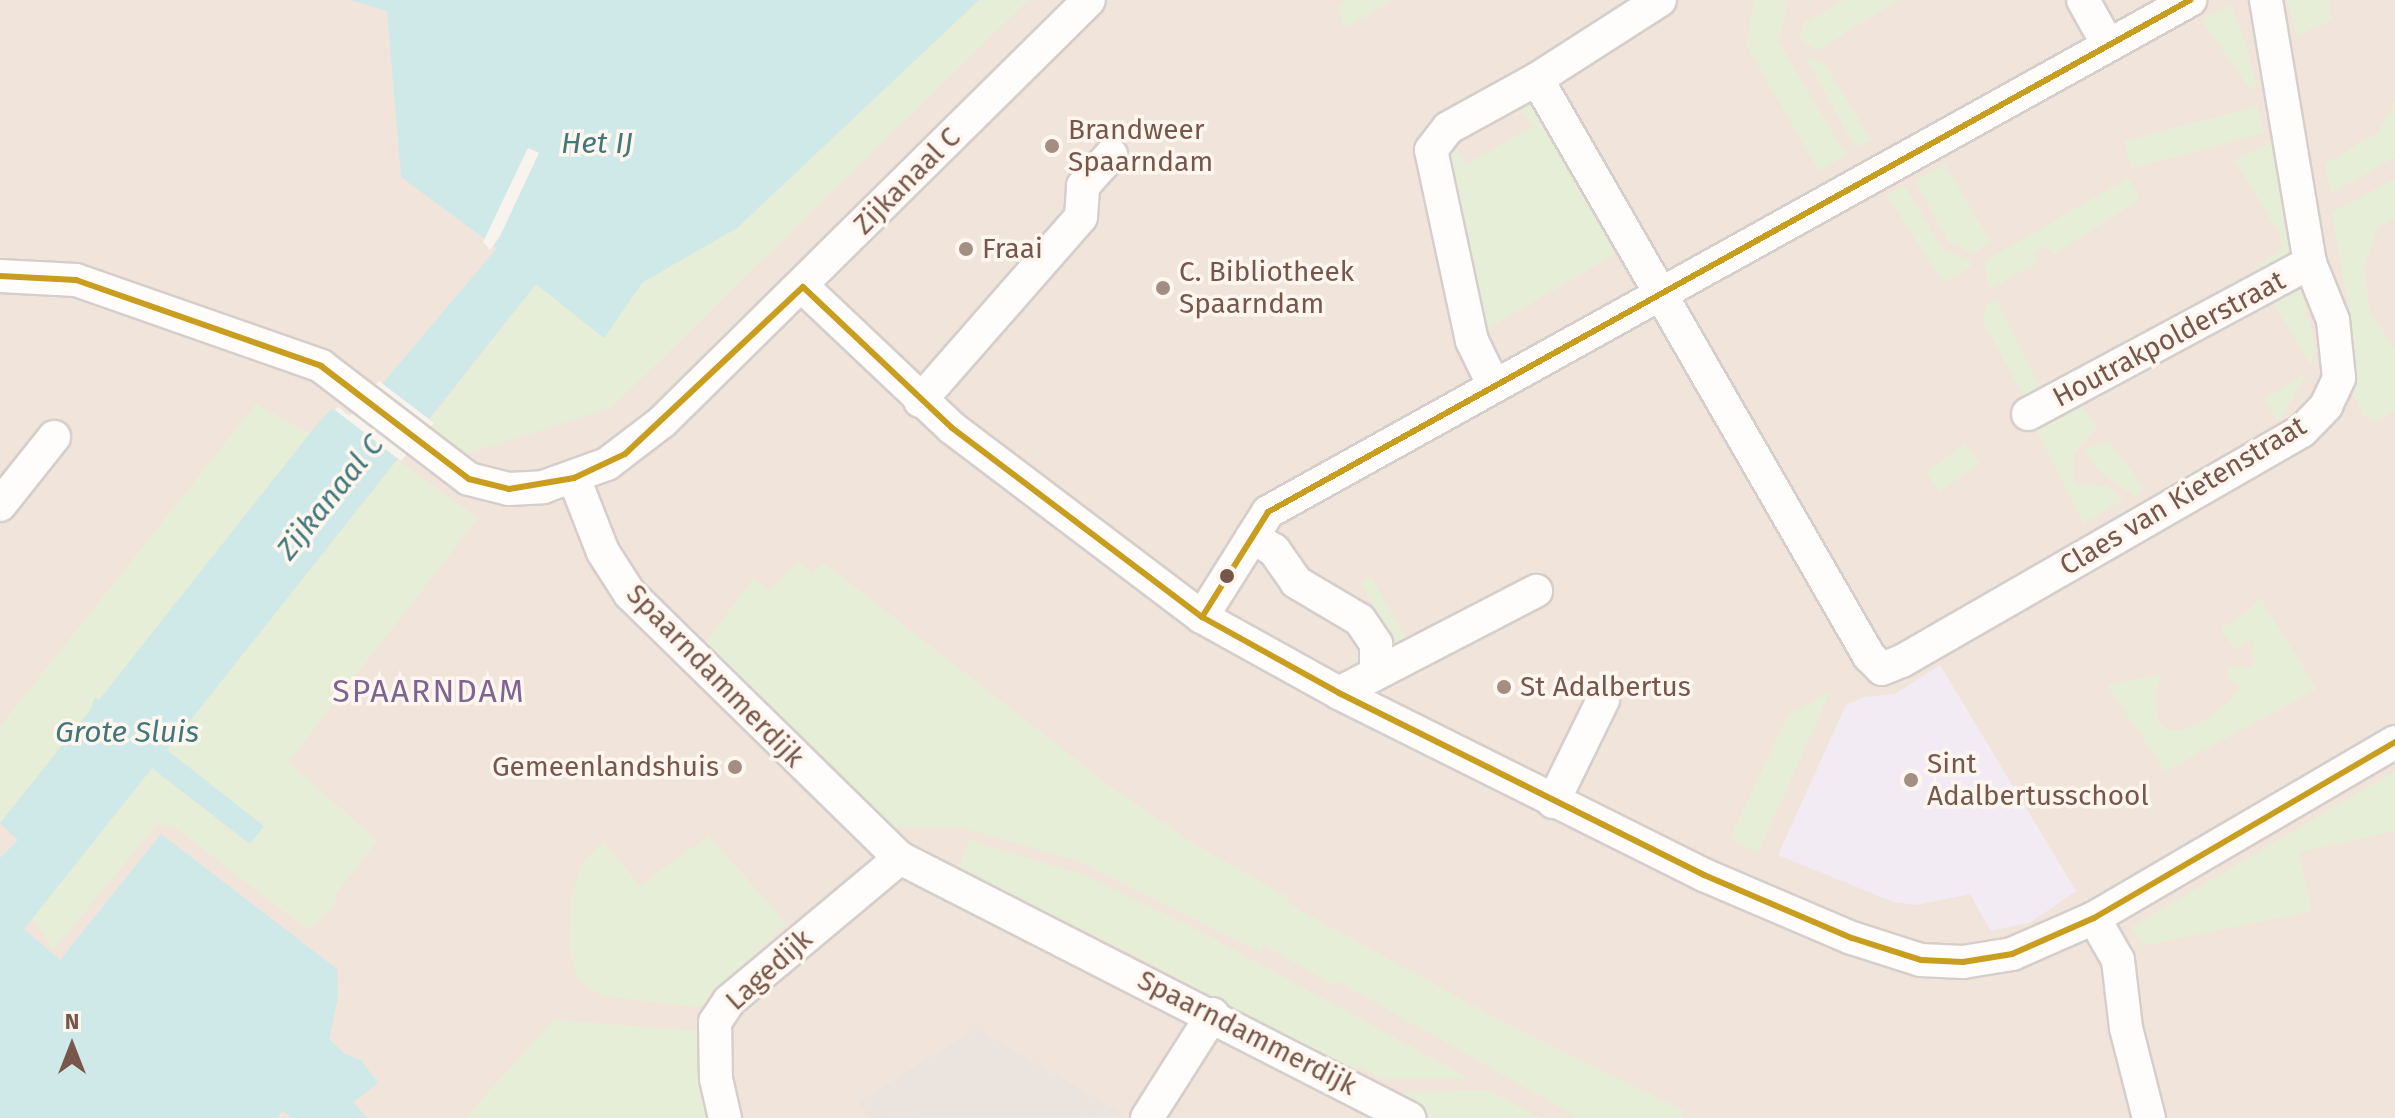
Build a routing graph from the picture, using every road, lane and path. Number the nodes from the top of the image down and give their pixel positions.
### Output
1 (1089, 0) edge
2 (1660, 0) edge
3 (2083, 0) edge
4 (2190, 0) edge
5 (2266, 0) edge
6 (2108, 45) junction
7 (1537, 79) junction
8 (1111, 155) dead end
9 (2310, 263) junction
10 (0, 276) edge
11 (803, 287) junction
12 (1660, 293) junction
13 (1493, 384) junction
14 (920, 401) junction
15 (2028, 414) dead end
16 (54, 437) dead end
17 (574, 478) junction
18 (0, 505) edge
19 (1252, 537) junction
20 (1536, 591) dead end
21 (1202, 617) junction
22 (1376, 673) junction
23 (1339, 693) junction
24 (1603, 700) dead end
25 (2395, 742) edge
26 (1553, 802) junction
27 (900, 858) junction
28 (2094, 918) junction
29 (1213, 1014) junction
30 (2147, 1108) edge
31 (725, 1118) edge
32 (1147, 1118) edge
33 (1409, 1118) edge

1 - 11 street, Zijkanaal C
2 - 7 street
3 - 6 street
4 - 6 street
5 - 9 street, Claes van Kietenstraat
6 - 12 street
7 - 12 street
7 - 13 street
8 - 14 street
9 - 12 street, Claes van Kietenstraat
9 - 15 street, Houtrakpolderstraat
10 - 17 street
11 - 14 street
11 - 17 street, Zijkanaal C
12 - 13 street
13 - 19 street
14 - 21 street
16 - 18 street
17 - 27 street, Spaarndammerdijk
19 - 21 street
19 - 22 street
20 - 22 street
21 - 23 street
22 - 23 street
23 - 26 street
24 - 26 street
25 - 28 street
26 - 28 street
27 - 29 street, Spaarndammerdijk
27 - 31 street, Lagedijk
28 - 30 street
29 - 32 street
29 - 33 street, Spaarndammerdijk

